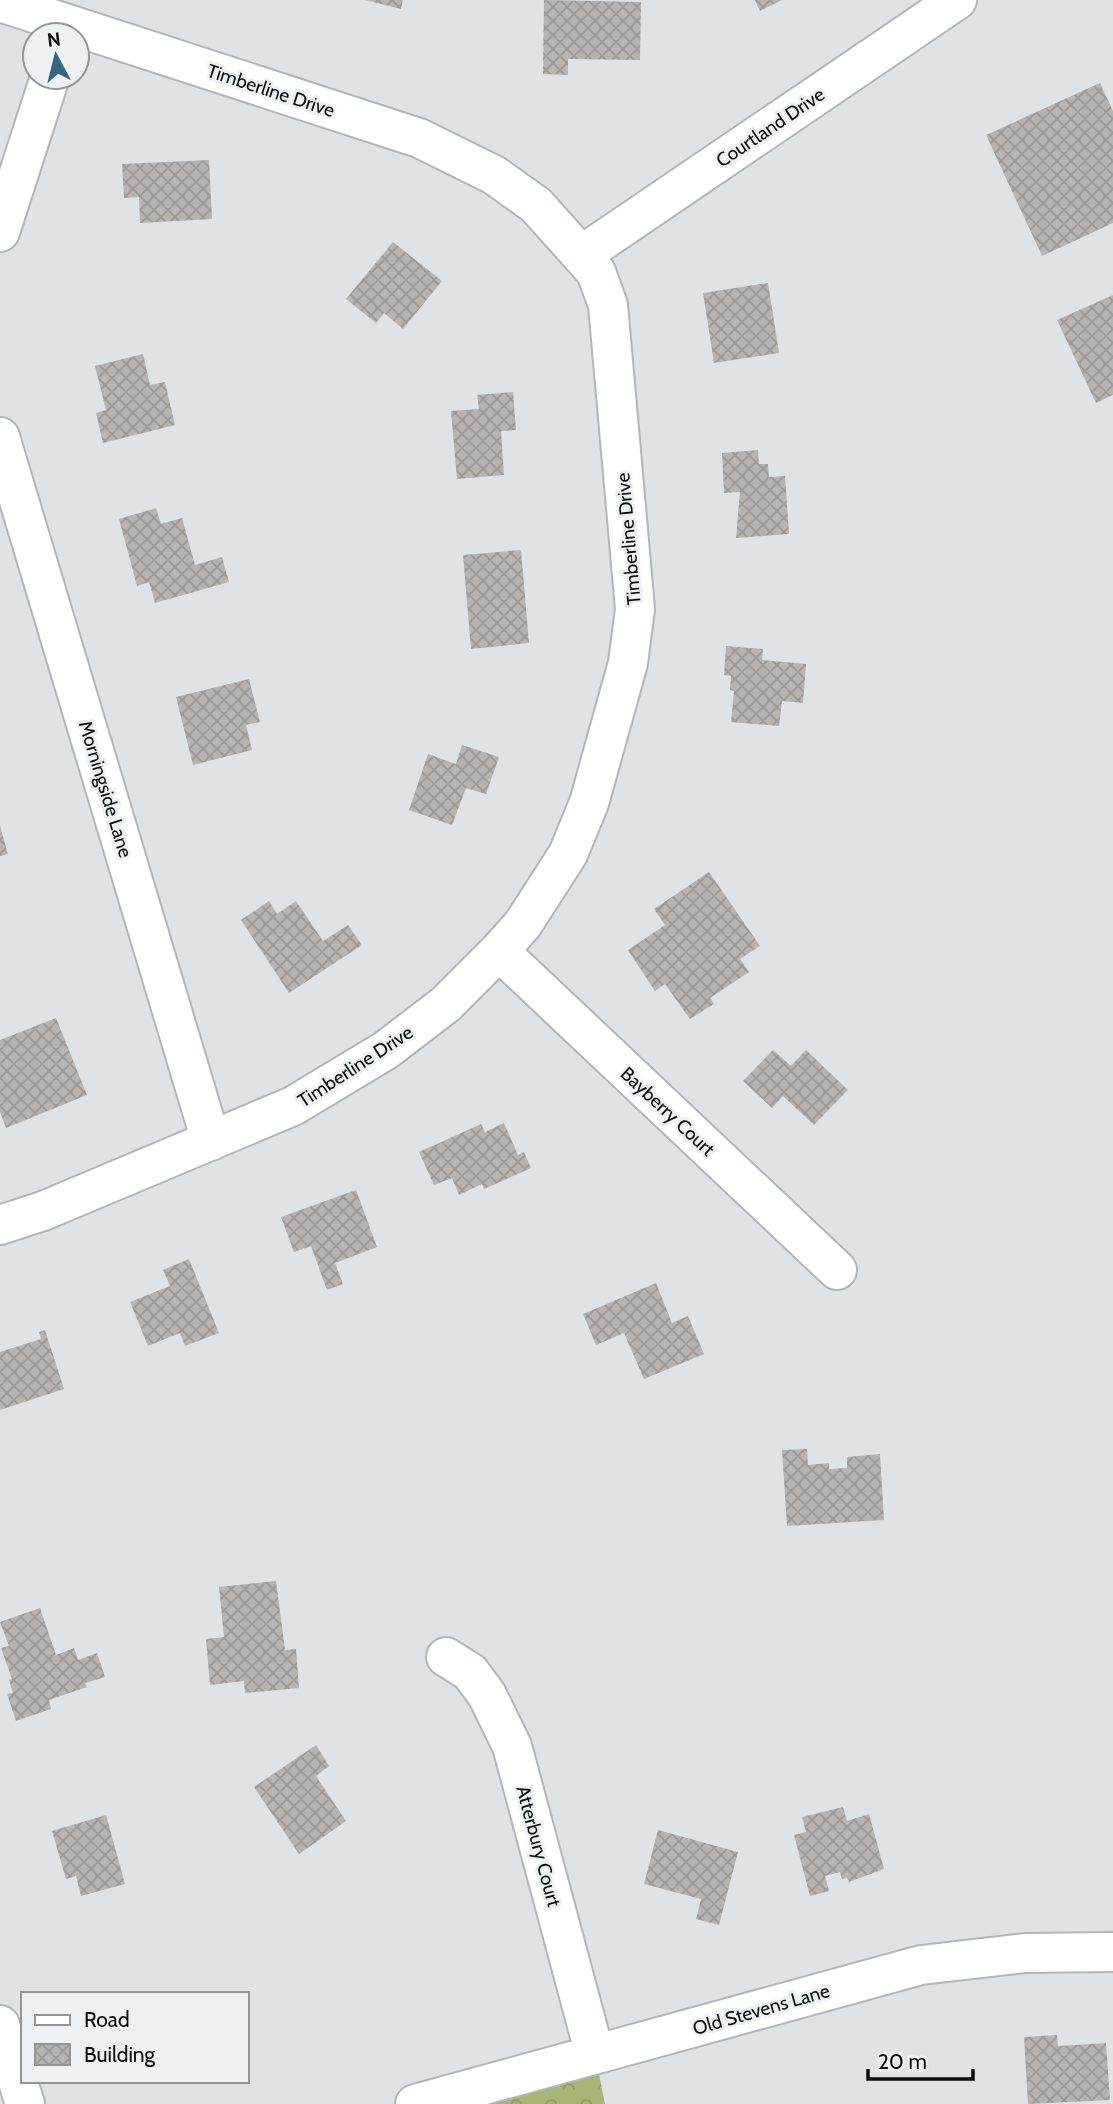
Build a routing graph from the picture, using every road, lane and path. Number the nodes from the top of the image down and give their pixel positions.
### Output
1 (957, 0) edge
2 (0, 2) edge
3 (46, 21) edge
4 (91, 37) edge
5 (45, 91) edge
6 (0, 232) edge
7 (583, 254) junction
8 (0, 437) edge
9 (499, 951) junction
10 (211, 1140) junction
11 (0, 1225) edge
12 (837, 1270) dead end
13 (446, 1657) dead end
14 (1113, 1952) edge
15 (0, 2025) edge
16 (595, 2055) junction
17 (25, 2104) edge
18 (415, 2104) edge

1 - 7 street, Courtland Drive
2 - 3 street, Timberline Drive
4 - 7 street, Timberline Drive
5 - 6 street
7 - 9 street, Timberline Drive
8 - 10 street, Morningside Lane
9 - 10 street, Timberline Drive
9 - 12 street, Bayberry Court
10 - 11 street, Timberline Drive
13 - 16 street, Atterbury Court
14 - 16 street, Old Stevens Lane
15 - 17 street
16 - 18 street, Old Stevens Lane

